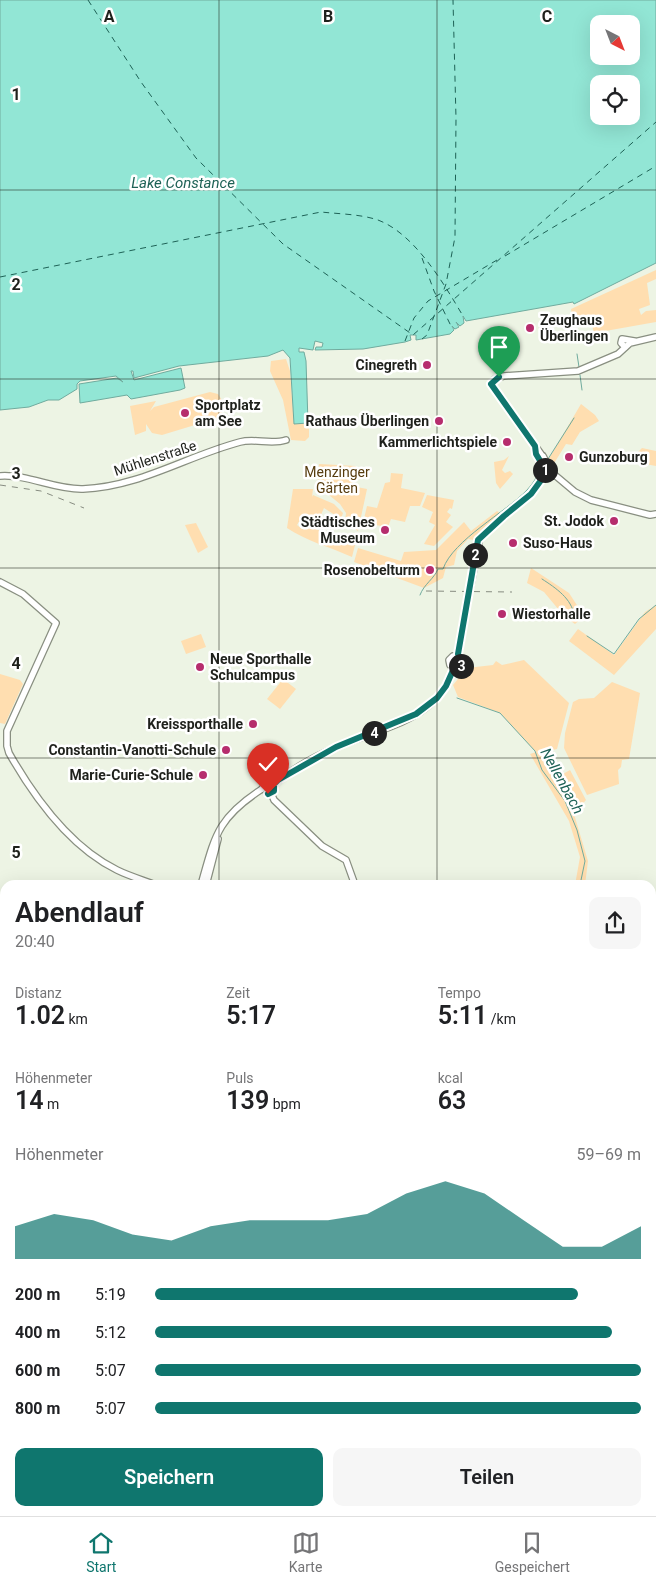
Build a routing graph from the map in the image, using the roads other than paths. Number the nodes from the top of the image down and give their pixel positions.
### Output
1 (656, 336) edge
2 (286, 440) dead end
3 (545, 464) junction
4 (0, 476) edge
5 (656, 514) edge
6 (0, 582) edge
7 (458, 656) junction
8 (454, 668) junction
9 (274, 784) junction
10 (266, 791) junction
11 (144, 880) edge
12 (202, 880) edge
13 (207, 880) edge
14 (353, 880) edge

1 - 3 street
2 - 4 street, Mühlenstraße
3 - 5 street
3 - 7 street, bridge
6 - 11 street
7 - 8 street
7 - 8 street
8 - 9 street
9 - 10 street
9 - 10 street
10 - 12 street
10 - 13 street
10 - 14 street

